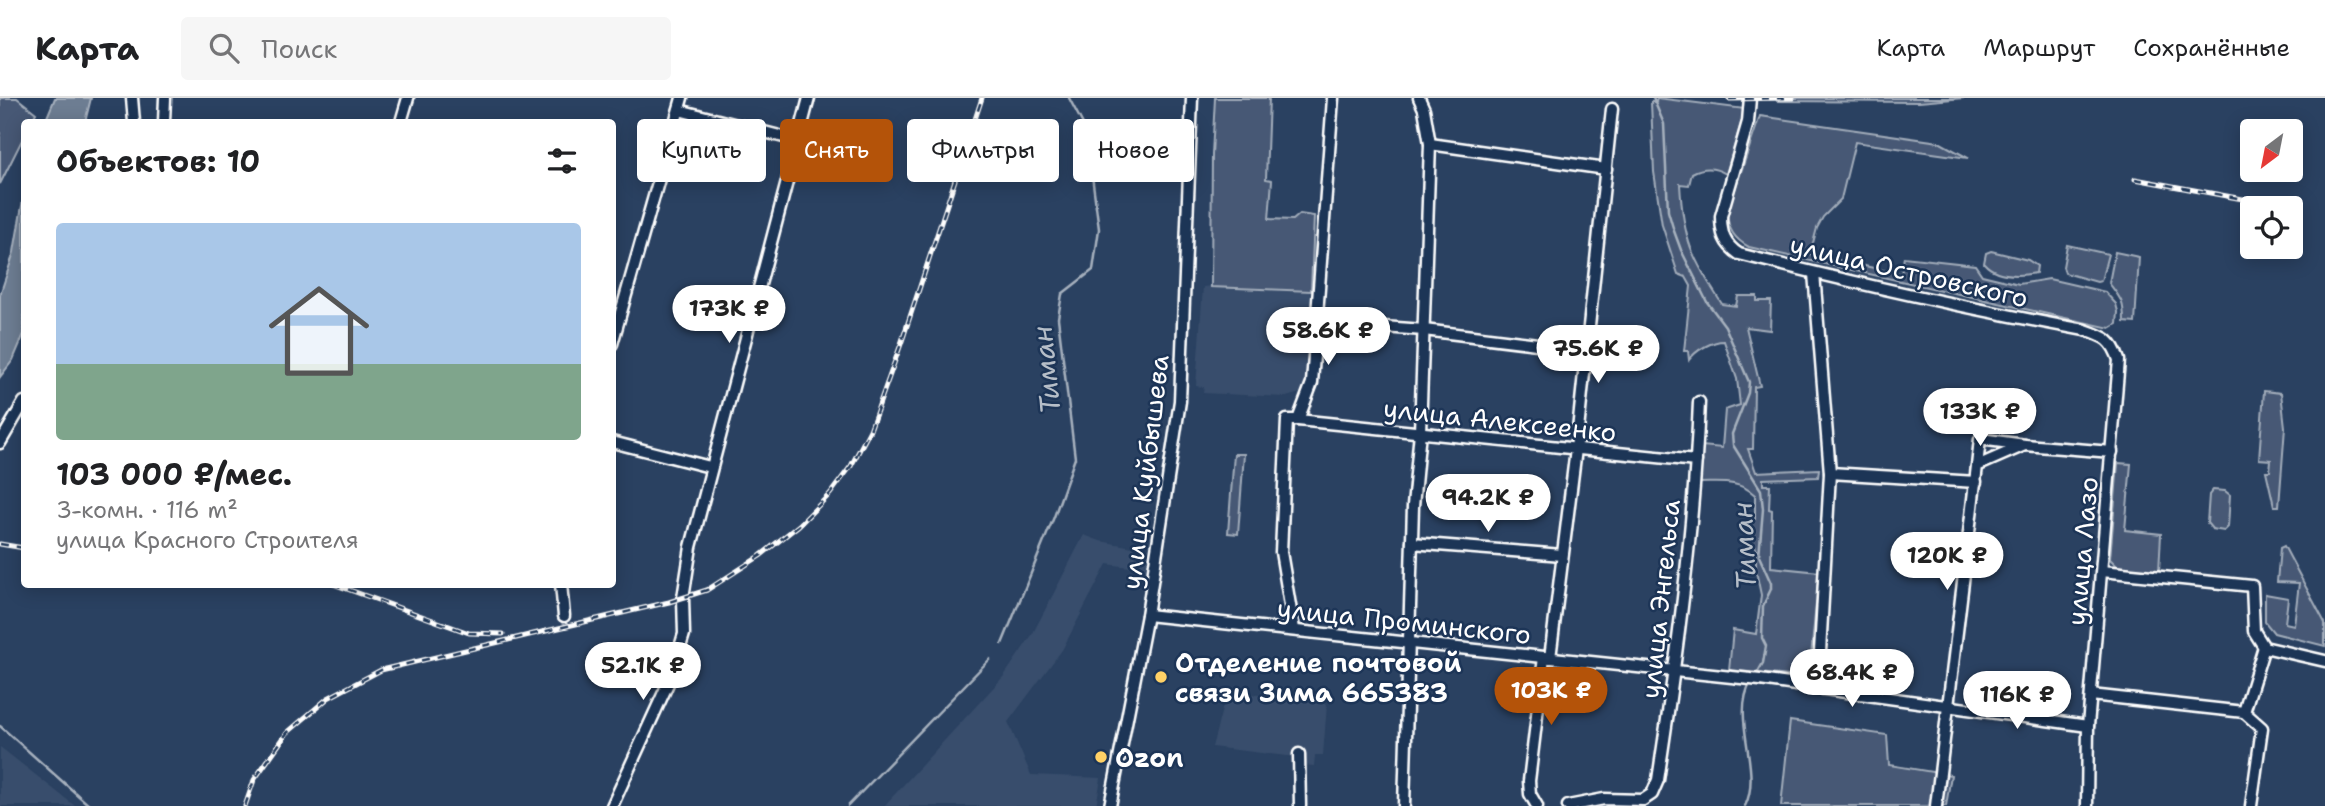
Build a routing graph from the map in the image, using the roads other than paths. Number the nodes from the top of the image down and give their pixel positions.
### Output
1 (132, 98) edge
2 (166, 98) edge
3 (408, 98) edge
4 (682, 98) edge
5 (809, 98) edge
6 (1192, 98) edge
7 (1333, 98) edge
8 (1419, 98) edge
9 (1750, 98) edge
10 (1612, 109) dead end
11 (679, 110) junction
12 (134, 119) edge
13 (164, 119) edge
14 (402, 119) edge
15 (804, 119) edge
16 (780, 136) edge
17 (1430, 144) junction
18 (1606, 169) junction
19 (788, 182) edge
20 (1814, 273) junction
21 (1315, 322) junction
22 (616, 330) edge
23 (1424, 330) junction
24 (2112, 342) joint
25 (1586, 350) junction
26 (1699, 402) dead end
27 (21, 407) edge
28 (1298, 421) junction
29 (1420, 432) junction
30 (0, 443) edge
31 (616, 443) edge
32 (2025, 446) junction
33 (1576, 449) junction
34 (2112, 452) junction
35 (1696, 461) junction
36 (1977, 466) junction
37 (710, 467) junction
38 (1830, 473) junction
39 (1976, 482) junction
40 (1412, 543) junction
41 (1562, 555) junction
42 (2102, 571) junction
43 (561, 588) edge
44 (1147, 615) junction
45 (564, 616) dead end
46 (1294, 629) junction
47 (1409, 642) junction
48 (2264, 647) junction
49 (1547, 658) junction
50 (2325, 661) edge
51 (1675, 670) junction
52 (1818, 688) junction
53 (2091, 695) junction
54 (1949, 707) junction
55 (2244, 712) junction
56 (2088, 726) junction
57 (1299, 754) dead end
58 (612, 806) edge
59 (1110, 806) edge
60 (1300, 806) edge
61 (1404, 806) edge
62 (1537, 806) edge
63 (1568, 806) edge
64 (1936, 806) edge
65 (2087, 806) edge
66 (2251, 806) edge

1 - 12 street
2 - 13 street
3 - 14 street
4 - 11 street
5 - 15 street
6 - 44 street, улица Куйбышева
7 - 21 street
8 - 17 street
9 - 20 street, улица Островского
10 - 18 street
11 - 16 street
11 - 22 street
17 - 18 street
17 - 23 street
18 - 25 street
19 - 37 street
20 - 24 street, улица Островского
20 - 38 street
21 - 23 street
21 - 28 street
23 - 25 street
23 - 29 street
24 - 34 street, улица Лазо
25 - 33 street
26 - 35 street, улица Энгельса
27 - 30 street
28 - 29 street, улица Алексеенко
28 - 46 street
29 - 33 street, улица Алексеенко
29 - 40 street
31 - 37 street
32 - 34 street
32 - 36 street
32 - 36 street
33 - 35 street, улица Алексеенко
33 - 41 street
34 - 42 street, улица Лазо
35 - 51 street, улица Энгельса
36 - 39 street
37 - 58 street
38 - 39 street
38 - 52 street
39 - 54 street
40 - 41 street
40 - 47 street
41 - 49 street
42 - 48 street
42 - 53 street, улица Лазо
43 - 45 street
44 - 46 street, улица Проминского
44 - 59 street, улица Куйбышева
46 - 47 street, улица Проминского
47 - 49 street, улица Проминского
47 - 61 street
48 - 50 street
48 - 55 street
49 - 51 street, улица Проминского
49 - 62 street
51 - 52 street, улица Проминского
51 - 63 street, улица Энгельса
52 - 54 street
53 - 55 street
53 - 56 street, улица Лазо
54 - 56 street
54 - 64 street
55 - 66 street
56 - 65 street, улица Лазо
57 - 60 street

